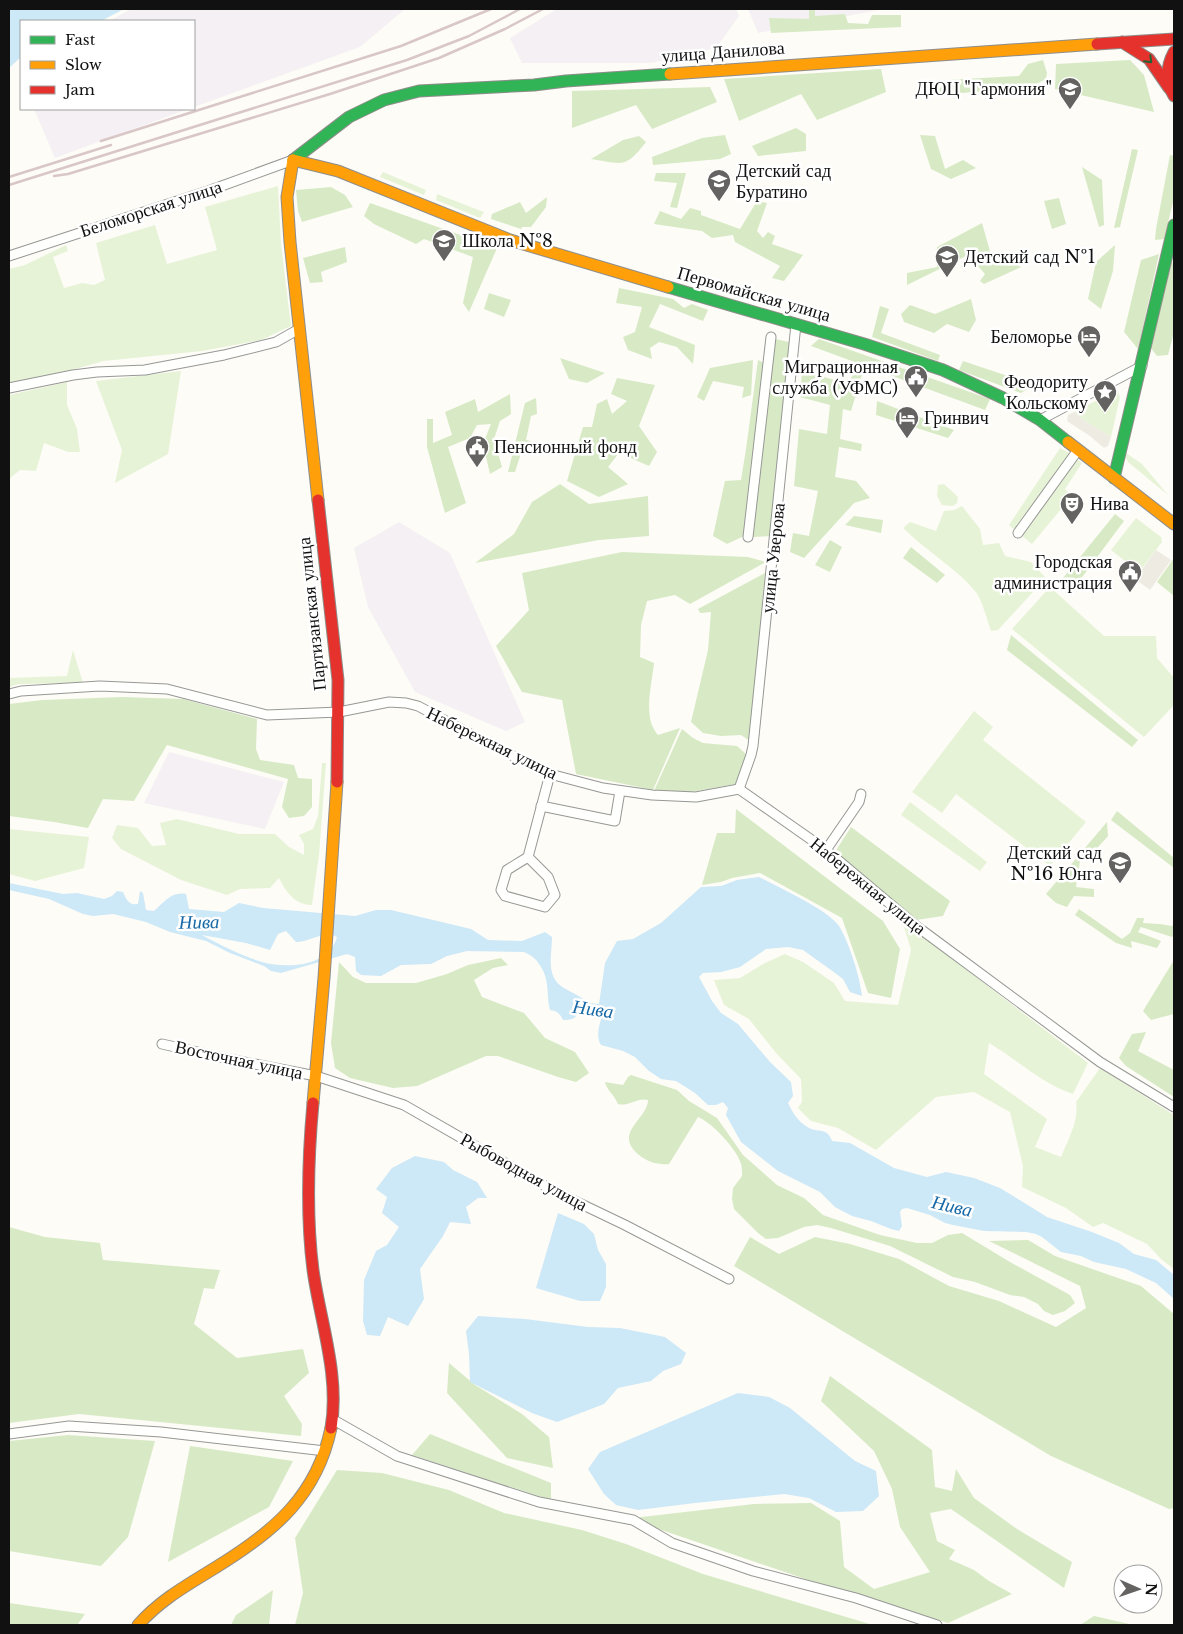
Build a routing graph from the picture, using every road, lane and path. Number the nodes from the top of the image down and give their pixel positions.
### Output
1 (1174, 39) edge
2 (1120, 42) junction
3 (1174, 52) edge
4 (1172, 94) edge
5 (292, 160) junction
6 (1174, 225) edge
7 (9, 256) edge
8 (796, 324) junction
9 (299, 329) junction
10 (771, 337) dead end
11 (1142, 366) junction
12 (9, 388) edge
13 (1040, 420) junction
14 (1078, 450) junction
15 (1114, 478) junction
16 (1174, 524) edge
17 (1018, 533) dead end
18 (748, 537) dead end
19 (9, 694) edge
20 (339, 712) junction
21 (550, 774) junction
22 (739, 789) junction
23 (620, 791) junction
24 (861, 794) dead end
25 (541, 806) junction
26 (826, 850) junction
27 (528, 857) junction
28 (162, 1044) dead end
29 (316, 1076) junction
30 (1174, 1107) edge
31 (729, 1279) dead end
32 (332, 1419) junction
33 (9, 1434) edge
34 (325, 1451) junction
35 (138, 1625) edge
36 (937, 1625) edge

1 - 2 main road, улица Данилова
2 -> 4 main road
2 - 5 main road, улица Данилова
3 - 4 main road
5 - 7 street, Беломорская улица
5 - 8 main road, Первомайская улица
5 - 9 main road, Партизанская улица
6 - 11 main road
8 - 13 main road, Первомайская улица
8 - 22 street, улица Уверова
9 - 12 street
9 - 20 main road, Партизанская улица
10 - 18 street
11 - 13 street
11 - 15 main road
13 - 14 main road, Первомайская улица
14 - 15 main road, Первомайская улица
14 - 17 street
15 - 16 main road, Первомайская улица
19 - 20 street, Набережная улица
20 - 21 street, Набережная улица
20 - 29 main road, Партизанская улица
21 - 23 street, Набережная улица
21 - 25 street
22 - 23 street, Набережная улица
22 - 26 street, Набережная улица
23 - 25 street
24 - 26 street
25 - 27 street
26 - 30 street, Набережная улица
27 - 27 street
28 - 29 street, Восточная улица
29 - 31 street, Рыбоводная улица
29 - 32 main road, Партизанская улица
32 - 34 main road, Партизанская улица
32 - 36 street
33 - 34 street
34 - 35 main road, Партизанская улица

